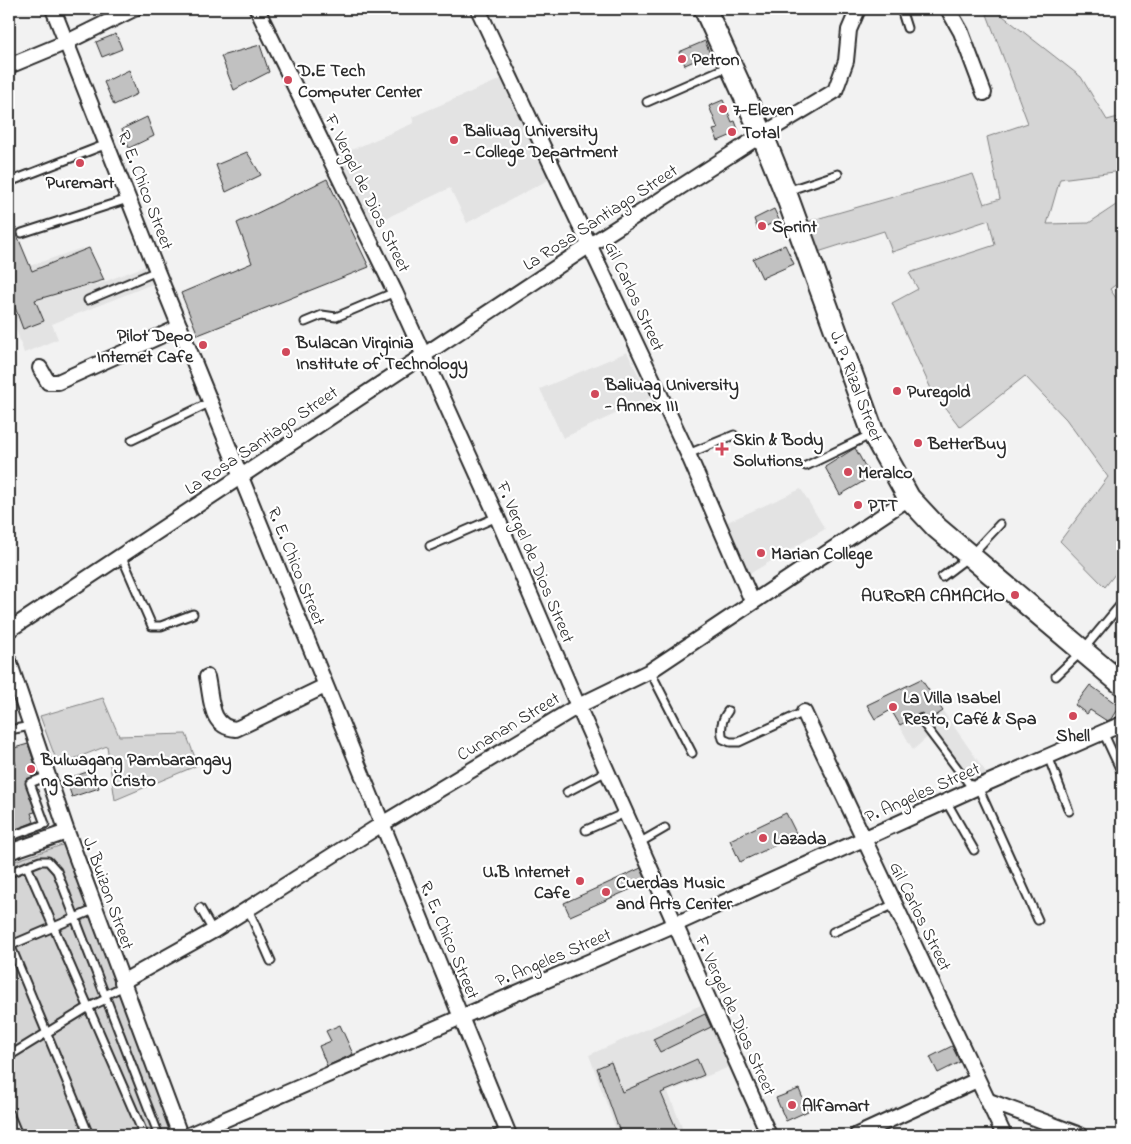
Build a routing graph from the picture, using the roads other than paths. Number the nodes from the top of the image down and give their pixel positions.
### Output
1 (53, 9) edge
2 (134, 9) edge
3 (258, 9) edge
4 (478, 9) edge
5 (705, 9) edge
6 (858, 9) edge
7 (901, 9) edge
8 (948, 9) edge
9 (907, 28) dead end
10 (67, 42) junction
11 (9, 66) edge
12 (730, 66) junction
13 (984, 93) dead end
14 (647, 102) dead end
15 (762, 134) junction
16 (108, 144) junction
17 (838, 174) dead end
18 (9, 182) edge
19 (785, 191) junction
20 (128, 198) junction
21 (22, 233) dead end
22 (590, 245) junction
23 (157, 271) junction
24 (395, 292) junction
25 (88, 300) dead end
26 (305, 322) dead end
27 (180, 327) junction
28 (423, 354) junction
29 (40, 368) dead end
30 (211, 402) junction
31 (873, 433) junction
32 (734, 435) dead end
33 (132, 440) dead end
34 (688, 454) junction
35 (806, 466) dead end
36 (240, 475) junction
37 (909, 498) junction
38 (497, 517) junction
39 (1000, 524) dead end
40 (430, 546) dead end
41 (971, 555) junction
42 (122, 557) junction
43 (942, 577) dead end
44 (752, 601) junction
45 (1122, 603) edge
46 (194, 614) dead end
47 (9, 630) edge
48 (1082, 651) junction
49 (9, 661) edge
50 (650, 671) junction
51 (1056, 676) dead end
52 (207, 677) dead end
53 (12, 680) edge
54 (1122, 684) edge
55 (325, 686) junction
56 (578, 706) junction
57 (728, 711) dead end
58 (804, 712) joint
59 (920, 719) dead end
60 (1122, 724) edge
61 (31, 726) junction
62 (9, 730) edge
63 (1103, 732) junction
64 (692, 753) dead end
65 (1048, 756) junction
66 (607, 771) junction
67 (1122, 773) edge
68 (48, 776) junction
69 (975, 788) junction
70 (567, 792) dead end
71 (946, 801) junction
72 (1069, 812) dead end
73 (626, 813) junction
74 (382, 824) junction
75 (665, 828) dead end
76 (586, 830) dead end
77 (67, 832) junction
78 (14, 836) dead end
79 (862, 839) junction
80 (639, 843) junction
81 (974, 850) dead end
82 (9, 852) edge
83 (27, 866) junction
84 (9, 873) edge
85 (895, 904) junction
86 (200, 908) dead end
87 (96, 909) junction
88 (248, 909) junction
89 (75, 918) junction
90 (1038, 920) dead end
91 (676, 924) junction
92 (52, 926) junction
93 (213, 932) junction
94 (833, 932) dead end
95 (9, 944) edge
96 (271, 961) dead end
97 (123, 984) junction
98 (106, 997) junction
99 (87, 1008) junction
100 (462, 1017) junction
101 (47, 1034) junction
102 (9, 1056) edge
103 (977, 1080) junction
104 (989, 1101) junction
105 (9, 1113) edge
106 (503, 1133) edge
107 (18, 1135) edge
108 (89, 1135) edge
109 (144, 1135) edge
110 (153, 1135) edge
111 (180, 1135) edge
112 (188, 1135) edge
113 (769, 1135) edge
114 (857, 1135) edge
115 (1004, 1135) edge
116 (1080, 1135) edge

1 - 10 street, R. E. Chico Street
2 - 10 street
3 - 24 street, F. Vergel de Dios Street
4 - 22 street, Gil Carlos Street
5 - 12 main road, J. P. Rizal Street
6 - 15 street, La Rosa Santiago Street
7 - 9 lane
8 - 13 street
10 - 11 street
10 - 16 street, R. E. Chico Street
12 - 14 lane
12 - 15 main road, J. P. Rizal Street
15 - 19 main road, J. P. Rizal Street
15 - 22 street, La Rosa Santiago Street
16 - 18 lane
16 - 20 street, R. E. Chico Street
17 - 19 lane
19 - 31 main road, J. P. Rizal Street
20 - 21 lane
20 - 23 street, R. E. Chico Street
22 - 28 street, La Rosa Santiago Street
22 - 34 street, Gil Carlos Street
23 - 25 lane
23 - 27 street, R. E. Chico Street
24 - 26 lane
24 - 28 street, F. Vergel de Dios Street
27 - 29 street
27 - 30 street, R. E. Chico Street
28 - 36 street, La Rosa Santiago Street
28 - 38 street, F. Vergel de Dios Street
30 - 33 lane
30 - 36 street, R. E. Chico Street
31 - 35 lane
31 - 37 main road, J. P. Rizal Street
32 - 34 lane
34 - 44 street, Gil Carlos Street
36 - 42 street, La Rosa Santiago Street
36 - 55 street, R. E. Chico Street
37 - 41 main road, J. P. Rizal Street
37 - 44 street, Cunanan Street
38 - 40 lane
38 - 56 street, F. Vergel de Dios Street
39 - 41 lane
41 - 43 lane
41 - 48 main road, J. P. Rizal Street
42 - 46 lane
42 - 47 street, La Rosa Santiago Street
44 - 50 street, Cunanan Street
45 - 48 lane
48 - 51 lane
48 - 54 main road, J. P. Rizal Street
49 - 53 street, J. Buizon Street
50 - 56 street, Cunanan Street
50 - 64 lane
52 - 55 street
53 - 61 street, J. Buizon Street
55 - 74 street, R. E. Chico Street
56 - 66 street, F. Vergel de Dios Street
56 - 74 street, Cunanan Street
57 - 58 lane
58 - 79 street, Gil Carlos Street
59 - 69 lane
60 - 63 street, P. Angeles Street
61 - 62 lane
61 - 68 street, J. Buizon Street
63 - 65 street, P. Angeles Street
63 - 67 lane
65 - 69 street, P. Angeles Street
65 - 72 lane
66 - 70 lane
66 - 73 street, F. Vergel de Dios Street
68 - 77 street, J. Buizon Street
68 - 78 lane
69 - 71 street, P. Angeles Street
69 - 90 lane
71 - 79 street, P. Angeles Street
71 - 81 lane
73 - 76 lane
73 - 80 street, F. Vergel de Dios Street
74 - 88 street, Cunanan Street
74 - 100 street, R. E. Chico Street
75 - 80 lane
77 - 82 street
77 - 87 street, J. Buizon Street
79 - 85 street, Gil Carlos Street
79 - 91 street, P. Angeles Street
80 - 91 street, F. Vergel de Dios Street
83 - 84 lane
83 - 89 lane
83 - 92 lane
85 - 94 lane
85 - 103 street, Gil Carlos Street
86 - 93 lane
87 - 89 lane
87 - 97 street, J. Buizon Street
88 - 93 street, Cunanan Street
88 - 96 lane
89 - 92 lane
89 - 98 lane
91 - 100 street, P. Angeles Street
91 - 113 street, F. Vergel de Dios Street
92 - 95 lane
92 - 99 lane
93 - 97 street, Cunanan Street
95 - 101 lane
97 - 98 lane
97 - 111 street, J. Buizon Street
98 - 99 lane
98 - 110 lane
99 - 101 lane
99 - 109 lane
100 - 106 street, R. E. Chico Street
100 - 112 street, P. Angeles Street
101 - 102 lane
101 - 108 lane
103 - 104 street, Gil Carlos Street
103 - 114 street
104 - 115 street, Gil Carlos Street
104 - 116 street
105 - 107 lane

